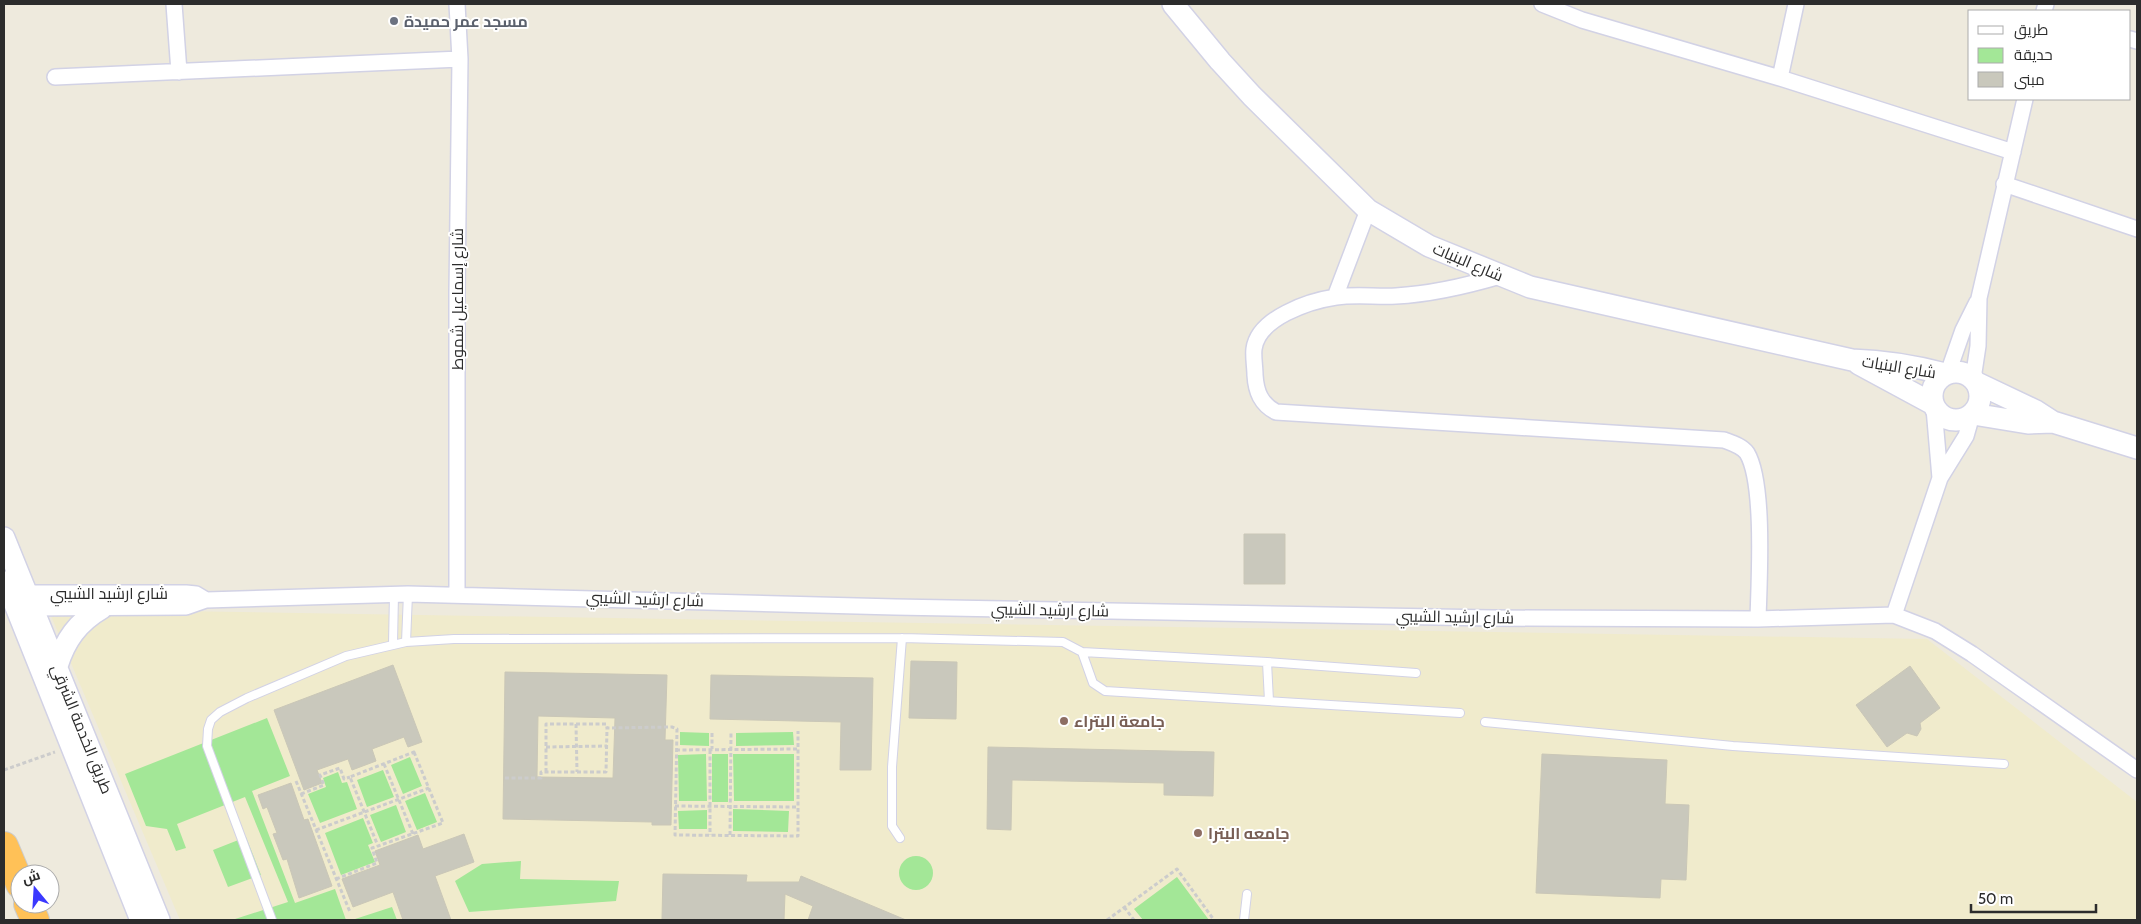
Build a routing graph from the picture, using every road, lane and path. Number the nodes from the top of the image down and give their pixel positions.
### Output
1 (174, 4) edge
2 (457, 4) edge
3 (1173, 4) edge
4 (1542, 4) edge
5 (1796, 4) edge
6 (460, 59) junction
7 (179, 72) junction
8 (55, 77) dead end
9 (1780, 78) junction
10 (2025, 100) edge
11 (2013, 152) junction
12 (2004, 184) junction
13 (1368, 210) junction
14 (2137, 229) edge
15 (1500, 276) junction
16 (1335, 297) junction
17 (1979, 298) junction
18 (1852, 360) junction
19 (1947, 374) junction
20 (1975, 381) junction
21 (1933, 406) junction
22 (1973, 415) junction
23 (2054, 422) junction
24 (2137, 448) edge
25 (1940, 478) junction
26 (4, 538) edge
27 (401, 594) junction
28 (457, 594) junction
29 (18, 596) edge
30 (206, 600) junction
31 (102, 608) junction
32 (1894, 614) junction
33 (1758, 619) junction
34 (902, 638) junction
35 (406, 642) junction
36 (393, 644) junction
37 (1082, 652) junction
38 (1268, 662) junction
39 (56, 666) junction
40 (1416, 673) dead end
41 (1269, 701) junction
42 (1460, 713) dead end
43 (1485, 722) dead end
44 (576, 724) junction
45 (607, 728) junction
46 (798, 731) dead end
47 (712, 733) dead end
48 (731, 733) dead end
49 (72, 746) junction
50 (576, 746) junction
51 (607, 746) junction
52 (546, 747) junction
53 (798, 749) junction
54 (676, 750) junction
55 (711, 750) junction
56 (730, 750) junction
57 (384, 764) junction
58 (2004, 764) dead end
59 (2136, 767) edge
60 (4, 770) edge
61 (546, 772) junction
62 (577, 772) junction
63 (350, 777) junction
64 (505, 778) dead end
65 (296, 781) dead end
66 (428, 788) junction
67 (301, 794) junction
68 (398, 799) junction
69 (675, 806) junction
70 (710, 806) junction
71 (730, 806) junction
72 (798, 807) junction
73 (364, 812) junction
74 (316, 830) junction
75 (413, 834) junction
76 (710, 835) junction
77 (730, 836) junction
78 (900, 838) dead end
79 (4, 846) edge
80 (378, 846) junction
81 (12, 864) edge
82 (336, 879) junction
83 (1247, 894) dead end
84 (1124, 907) junction
85 (350, 912) dead end
86 (141, 920) edge
87 (159, 920) edge
88 (272, 920) edge
89 (1106, 920) edge
90 (1134, 920) edge
91 (1214, 920) edge
92 (1244, 920) edge

1 - 7 street
2 - 6 street, شارع إسماعيل شموط
3 - 13 main road, شارع البنيات
4 - 9 street
5 - 9 street
6 - 7 street
6 - 28 street, شارع إسماعيل شموط
7 - 8 street
9 - 11 street
10 - 11 street
11 - 12 street
12 - 14 street
12 - 17 street
13 - 15 main road, شارع البنيات
13 - 16 street
15 - 16 street
15 - 18 main road, شارع البنيات
16 - 33 street
17 - 19 street
17 - 20 street
18 - 19 main road, شارع البنيات
18 - 21 main road, شارع البنيات
19 - 20 main road
19 - 21 main road
20 - 22 main road
20 - 23 main road
21 - 22 main road
21 - 25 street
22 - 23 main road
22 - 25 street
23 - 24 main road
25 - 32 street
26 - 29 main road, طريق الخدمة الشرقي
27 - 28 street, شارع ارشيد الشيبي
27 - 30 street, شارع ارشيد الشيبي
27 - 35 lane
27 - 36 lane
28 - 33 street, شارع ارشيد الشيبي
29 - 30 street, شارع ارشيد الشيبي
29 - 31 street, شارع ارشيد الشيبي
29 - 39 main road, طريق الخدمة الشرقي
29 - 49 main road, طريق الخدمة الشرقي
30 - 31 street, شارع ارشيد الشيبي
31 - 39 main road
32 - 33 street, شارع ارشيد الشيبي
32 - 59 street
34 - 35 lane
34 - 37 lane
34 - 78 lane
35 - 36 lane
36 - 88 lane
37 - 38 lane
37 - 41 lane
38 - 40 lane
38 - 41 lane
39 - 87 main road, طريق الخدمة الشرقي
41 - 42 lane
43 - 58 lane
44 - 45 path
44 - 50 path
44 - 52 path
45 - 51 path
45 - 54 path
46 - 53 path
47 - 55 path
48 - 56 path
49 - 60 path
49 - 86 main road, طريق الخدمة الشرقي
50 - 51 path
50 - 52 path
50 - 62 path
51 - 62 path
52 - 61 path
53 - 56 path
53 - 72 path
54 - 55 path
54 - 69 path
55 - 56 path
55 - 70 path
56 - 71 path
57 - 63 path
57 - 66 path
57 - 68 path
61 - 62 path
61 - 64 path
63 - 67 path
63 - 73 path
65 - 67 path
66 - 68 path
66 - 75 path
67 - 74 path
68 - 73 path
68 - 75 path
69 - 70 path
69 - 76 path
70 - 71 path
70 - 76 path
71 - 72 path
71 - 77 path
72 - 77 path
73 - 74 path
73 - 80 path
74 - 82 path
75 - 80 path
76 - 77 path
79 - 81 highway
80 - 82 path
82 - 85 path
83 - 92 lane
84 - 89 path
84 - 90 path
84 - 91 path

